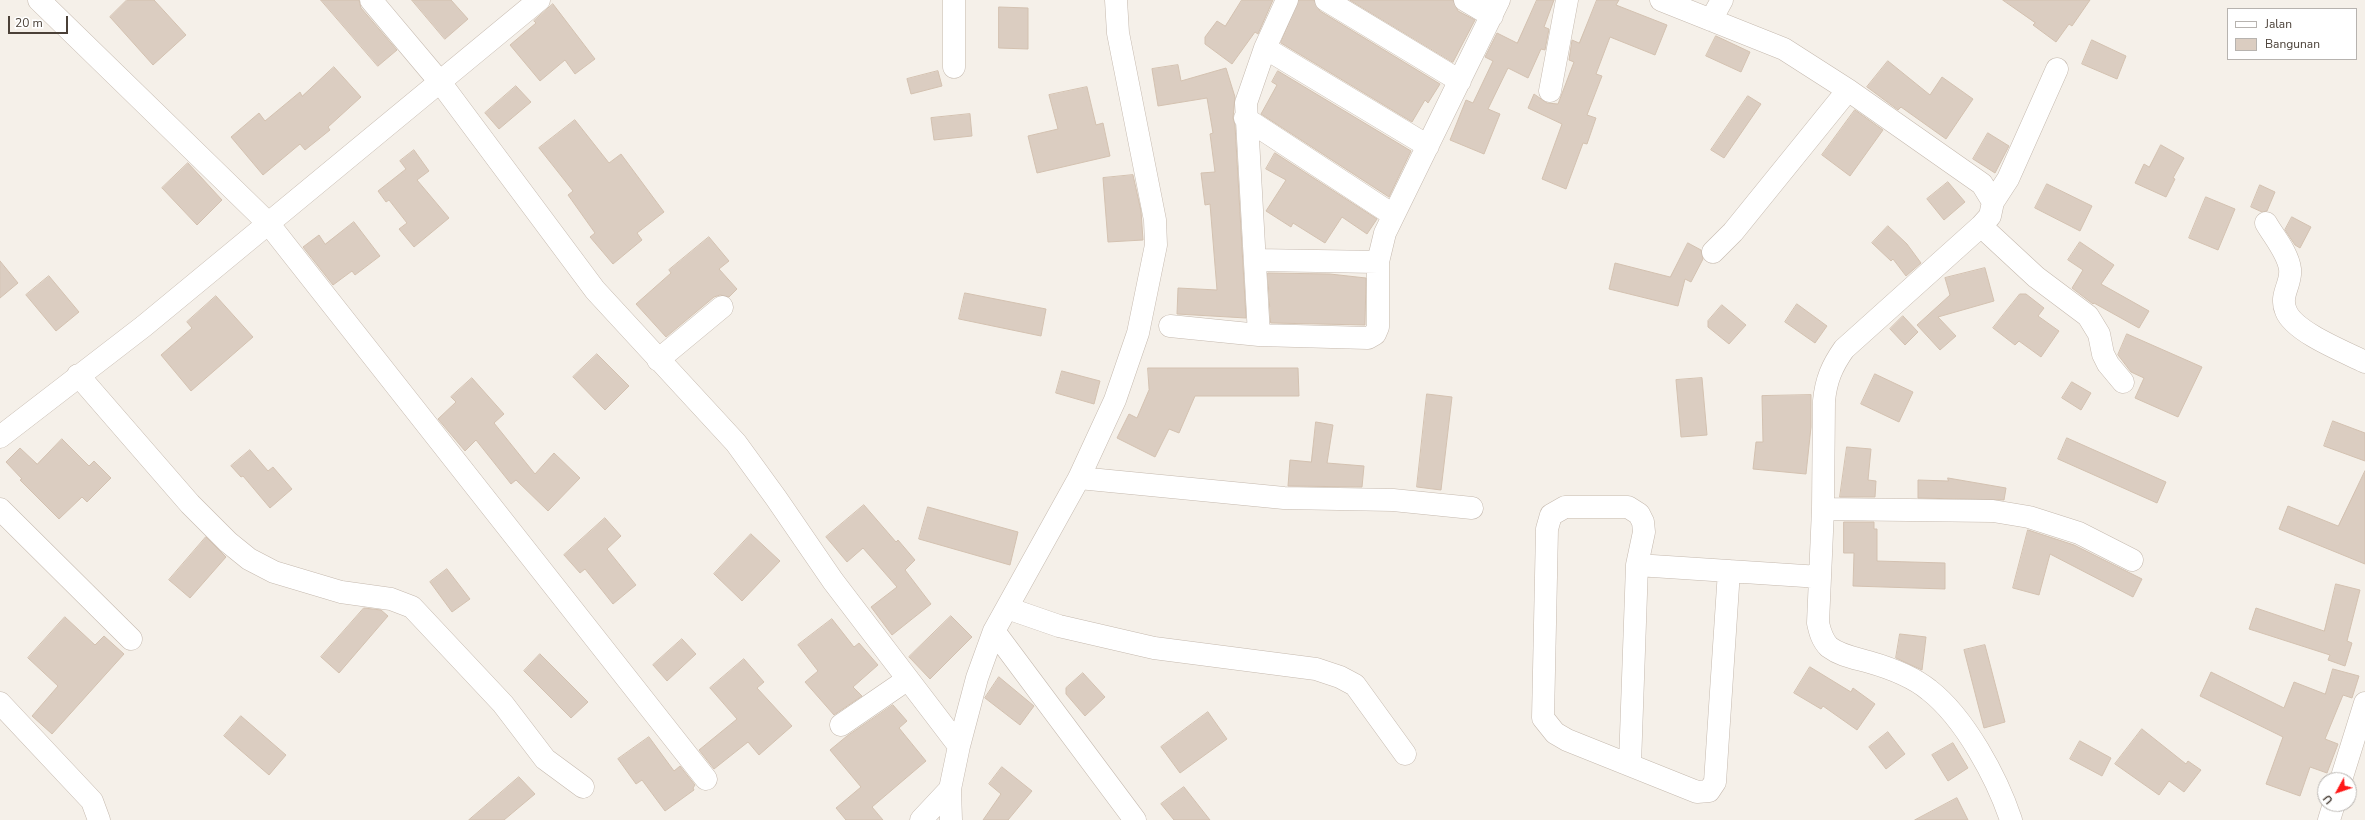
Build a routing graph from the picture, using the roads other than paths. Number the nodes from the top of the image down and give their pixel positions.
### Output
1 (39, 0) edge
2 (371, 0) edge
3 (539, 0) edge
4 (954, 0) edge
5 (1116, 0) edge
6 (1287, 0) edge
7 (1326, 0) edge
8 (1465, 0) edge
9 (1567, 0) edge
10 (1661, 0) edge
11 (1722, 0) edge
12 (1495, 8) edge
13 (1711, 20) junction
14 (1264, 48) junction
15 (954, 67) dead end
16 (2057, 69) dead end
17 (1460, 81) junction
18 (440, 82) junction
19 (1848, 90) junction
20 (1550, 91) dead end
21 (1245, 118) junction
22 (1428, 146) junction
23 (1993, 202) junction
24 (1393, 215) junction
25 (268, 223) junction
26 (2266, 223) dead end
27 (1981, 226) junction
28 (1713, 252) dead end
29 (1256, 260) junction
30 (1378, 262) junction
31 (722, 307) dead end
32 (1170, 326) dead end
33 (1259, 335) junction
34 (658, 360) junction
35 (2365, 362) edge
36 (78, 375) junction
37 (2123, 382) dead end
38 (3, 428) edge
39 (1079, 478) junction
40 (0, 508) edge
41 (1472, 508) dead end
42 (1823, 509) junction
43 (2132, 560) dead end
44 (1637, 565) junction
45 (1730, 571) junction
46 (1820, 577) junction
47 (1007, 608) junction
48 (994, 631) junction
49 (131, 639) dead end
50 (908, 678) junction
51 (0, 703) edge
52 (2365, 704) edge
53 (841, 725) dead end
54 (959, 746) junction
55 (2358, 752) edge
56 (1405, 754) dead end
57 (1630, 764) junction
58 (2346, 772) edge
59 (706, 779) dead end
60 (583, 787) dead end
61 (950, 789) junction
62 (99, 820) edge
63 (921, 820) edge
64 (951, 820) edge
65 (1135, 820) edge
66 (2011, 820) edge

1 - 25 street
2 - 18 street
3 - 18 street
4 - 15 street
5 - 39 street
6 - 14 street
7 - 17 street
8 - 12 street
9 - 20 street
10 - 13 street
11 - 13 street
12 - 17 street
13 - 19 street
14 - 21 street
14 - 22 street
16 - 23 street
17 - 22 street
18 - 25 street
18 - 34 street
19 - 23 street
19 - 28 street
21 - 24 street
21 - 29 street
22 - 24 street
23 - 27 street
24 - 30 street
25 - 36 street
25 - 59 street
26 - 35 street
27 - 37 street
27 - 42 street
29 - 30 street
29 - 33 street
30 - 33 street
31 - 34 street
32 - 33 street
34 - 50 street
36 - 38 street
36 - 60 street
39 - 41 street
39 - 47 street
40 - 49 street
42 - 43 street
42 - 46 street
44 - 45 street
44 - 57 street
44 - 57 street
45 - 46 street
45 - 57 street
46 - 66 street
47 - 48 street
47 - 56 street
48 - 54 street
48 - 65 street
50 - 53 street
50 - 54 street
51 - 62 street
52 - 55 street
54 - 61 street
55 - 58 street
61 - 63 street
61 - 64 street

